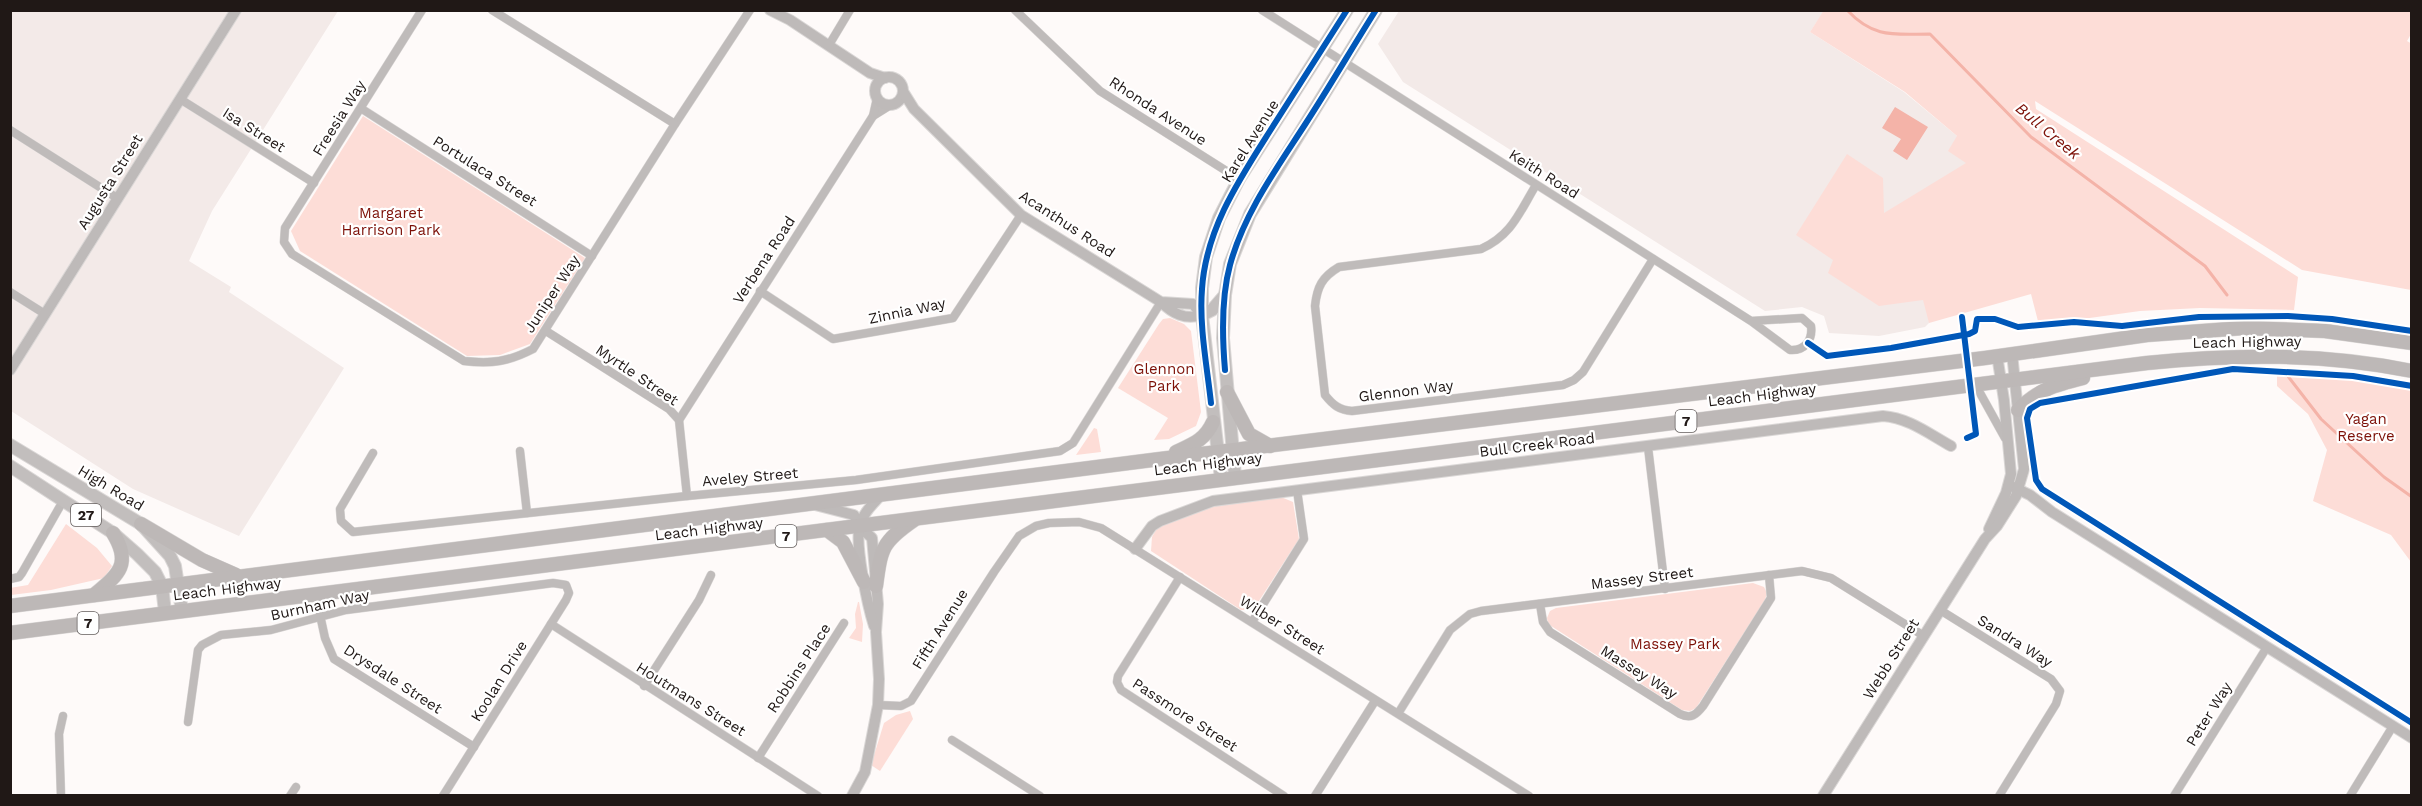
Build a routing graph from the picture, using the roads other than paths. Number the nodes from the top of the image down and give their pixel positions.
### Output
1 (236, 10) edge
2 (422, 10) edge
3 (492, 10) edge
4 (750, 10) edge
5 (770, 10) edge
6 (781, 10) edge
7 (850, 10) edge
8 (1015, 10) edge
9 (1262, 10) edge
10 (1347, 10) edge
11 (1377, 10) edge
12 (790, 20) junction
13 (829, 45) junction
14 (1323, 48) junction
15 (1345, 62) junction
16 (881, 81) junction
17 (904, 93) junction
18 (877, 98) junction
19 (180, 99) junction
20 (893, 104) junction
21 (362, 109) junction
22 (914, 109) junction
23 (873, 116) junction
24 (675, 124) junction
25 (10, 130) edge
26 (1239, 179) junction
27 (314, 183) junction
28 (1536, 185) junction
29 (117, 198) junction
30 (1021, 215) junction
31 (284, 242) joint
32 (592, 256) junction
33 (1653, 259) junction
34 (760, 291) junction
35 (10, 292) edge
36 (1225, 295) junction
37 (1161, 302) junction
38 (45, 314) junction
39 (1202, 315) junction
40 (1751, 321) junction
41 (546, 331) junction
42 (1223, 338) junction
43 (2412, 343) edge
44 (2012, 353) junction
45 (1997, 355) junction
46 (2146, 363) junction
47 (10, 370) edge
48 (2412, 371) edge
49 (2007, 380) junction
50 (1975, 384) junction
51 (1227, 393) junction
52 (2018, 410) junction
53 (679, 420) junction
54 (1213, 422) junction
55 (2008, 442) junction
56 (10, 445) edge
57 (1270, 446) junction
58 (1951, 446) dead end
59 (1648, 447) junction
60 (520, 451) dead end
61 (1233, 451) junction
62 (1217, 452) junction
63 (373, 453) dead end
64 (1160, 459) junction
65 (10, 465) edge
66 (1235, 477) junction
67 (1221, 478) junction
68 (1297, 490) junction
69 (2012, 491) junction
70 (881, 495) junction
71 (687, 496) junction
72 (63, 501) junction
73 (812, 504) junction
74 (527, 513) junction
75 (916, 518) junction
76 (141, 524) junction
77 (859, 526) junction
78 (827, 530) junction
79 (112, 533) junction
80 (1013, 543) joint
81 (1135, 549) junction
82 (711, 575) dead end
83 (1769, 575) junction
84 (240, 576) junction
85 (1180, 577) junction
86 (10, 579) edge
87 (560, 583) joint
88 (179, 584) junction
89 (870, 584) junction
90 (162, 586) junction
91 (1665, 589) junction
92 (94, 595) junction
93 (1540, 604) junction
94 (10, 606) edge
95 (1940, 610) junction
96 (182, 611) junction
97 (165, 612) junction
98 (320, 615) junction
99 (1252, 622) junction
100 (844, 623) dead end
101 (551, 624) junction
102 (10, 633) edge
103 (1924, 636) junction
104 (2267, 647) junction
105 (644, 686) junction
106 (1375, 701) junction
107 (878, 705) junction
108 (1399, 712) junction
109 (63, 716) dead end
110 (188, 722) dead end
111 (2393, 726) junction
112 (2412, 738) edge
113 (952, 740) dead end
114 (474, 747) junction
115 (758, 758) junction
116 (296, 787) dead end
117 (61, 795) edge
118 (290, 795) edge
119 (443, 795) edge
120 (818, 795) edge
121 (852, 795) edge
122 (1040, 795) edge
123 (1284, 795) edge
124 (1315, 795) edge
125 (1529, 795) edge
126 (1823, 795) edge
127 (1999, 795) edge
128 (2174, 795) edge
129 (2350, 795) edge

1 - 19 street, Augusta Street
2 - 21 street, Freesia Way
3 - 24 street
4 - 24 street, Juniper Way
5 - 12 street, Acanthus Road
6 - 12 street, Acanthus Road
7 - 13 street
8 - 26 street, Rhonda Avenue
9 - 14 street, Keith Road
10 - 14 main road, Karel Avenue
11 - 15 main road
12 - 13 street, Acanthus Road
13 - 16 street, Acanthus Road
14 - 15 street, Keith Road
14 - 26 main road, Karel Avenue
15 - 28 street, Keith Road
15 - 36 main road
16 - 17 street, Acanthus Road
16 - 18 street
17 - 20 street
17 - 22 street, Acanthus Road
18 - 20 street, Acanthus Road
18 - 23 street, Verbena Road
19 - 27 street, Isa Street
19 - 29 street, Augusta Street
20 - 22 street, Acanthus Road
20 - 23 street, Verbena Road
21 - 27 street, Freesia Way
21 - 32 street, Portulaca Street
22 - 30 street, Acanthus Road
23 - 34 street, Verbena Road
24 - 32 street, Juniper Way
25 - 29 street
26 - 39 main road, Karel Avenue
27 - 31 street, Freesia Way
28 - 33 street, Keith Road
28 - 33 street, Glennon Way
29 - 38 street, Augusta Street
30 - 34 street, Zinnia Way
30 - 37 street, Acanthus Road
31 - 41 street, Juniper Way
32 - 41 street, Juniper Way
33 - 40 street, Keith Road
34 - 53 street, Verbena Road
35 - 38 street
36 - 39 main road
36 - 42 main road
37 - 39 street, Acanthus Road
37 - 71 street, Aveley Street
38 - 47 street, Augusta Street
39 - 42 main road
39 - 54 main road, Karel Avenue
40 - 40 street, Keith Road
41 - 53 street, Myrtle Street
42 - 51 main road
43 - 44 highway, Leach Highway / 7
44 - 45 highway, Leach Highway / 7
44 - 49 street, Webb Street
45 - 49 street, Webb Street
45 - 57 highway, Leach Highway / 7
46 - 48 highway, Leach Highway / 7
46 - 49 highway, Leach Highway / 7
46 - 52 highway
49 - 50 highway, Leach Highway / 7
49 - 52 street, Webb Street
49 - 55 street, Webb Street
50 - 55 street, Webb Street
50 - 66 highway, Leach Highway / 7
51 - 57 highway
51 - 61 main road
52 - 69 street, Webb Street
53 - 71 street, Myrtle Street
54 - 62 main road, Karel Avenue
54 - 64 highway
55 - 69 street, Webb Street
56 - 76 main road, High Road / 27
57 - 61 highway, Leach Highway / 7
58 - 59 street, Bull Creek Road
59 - 68 street, Bull Creek Road
59 - 91 street
60 - 74 street
61 - 62 highway, Leach Highway / 7
61 - 66 main road
62 - 64 highway, Leach Highway / 7
62 - 67 main road, Karel Avenue
63 - 74 street, Aveley Street
64 - 70 highway, Leach Highway / 7
65 - 72 main road, 27
66 - 67 highway, Leach Highway / 7
67 - 75 highway, Leach Highway / 7
68 - 81 street, Bull Creek Road
68 - 99 street
69 - 95 street, Webb Street
69 - 104 street
70 - 73 highway, Leach Highway / 7
70 - 77 street
71 - 74 street, Aveley Street
72 - 79 main road, 27
72 - 86 street
73 - 77 street
73 - 84 highway, Leach Highway / 7
75 - 77 highway, Leach Highway / 7
75 - 89 highway
76 - 84 highway, 27
76 - 88 main road, High Road / 27
77 - 78 highway, Leach Highway / 7
77 - 89 street
78 - 89 highway
78 - 96 highway, Leach Highway / 7
79 - 90 main road, 27
79 - 92 highway, 27
80 - 81 street, Wilber Street
80 - 107 street, Fifth Avenue
81 - 85 street, Wilber Street
82 - 105 street
83 - 91 street, Massey Street
83 - 93 street, Massey Way
83 - 103 street, Massey Street
84 - 88 highway, Leach Highway / 7
85 - 99 street, Wilber Street
85 - 123 street, Passmore Street
87 - 98 street, Burnham Way
87 - 101 street, Koolan Drive
88 - 90 highway, Leach Highway / 7
88 - 96 main road, High Road / 27
89 - 107 street
90 - 92 highway, Leach Highway / 7
90 - 97 main road
91 - 93 street, Massey Street
92 - 94 highway, Leach Highway / 7
93 - 108 street, Massey Street
95 - 103 street, Webb Street
95 - 127 street, Sandra Way
96 - 97 highway, Leach Highway / 7
97 - 102 highway, Leach Highway / 7
98 - 110 street, Burnham Way
98 - 114 street, Drysdale Street
99 - 106 street, Wilber Street
100 - 115 street, Robbins Place
101 - 105 street, Houtmans Street
101 - 114 street, Koolan Drive
103 - 126 street, Webb Street
104 - 111 street
104 - 128 street, Peter Way
105 - 115 street, Houtmans Street
106 - 108 street, Wilber Street
106 - 124 street
107 - 121 street
108 - 125 street, Wilber Street
109 - 117 street
111 - 112 street
111 - 129 street
113 - 122 street
114 - 119 street, Koolan Drive
115 - 120 street, Houtmans Street
116 - 118 street

